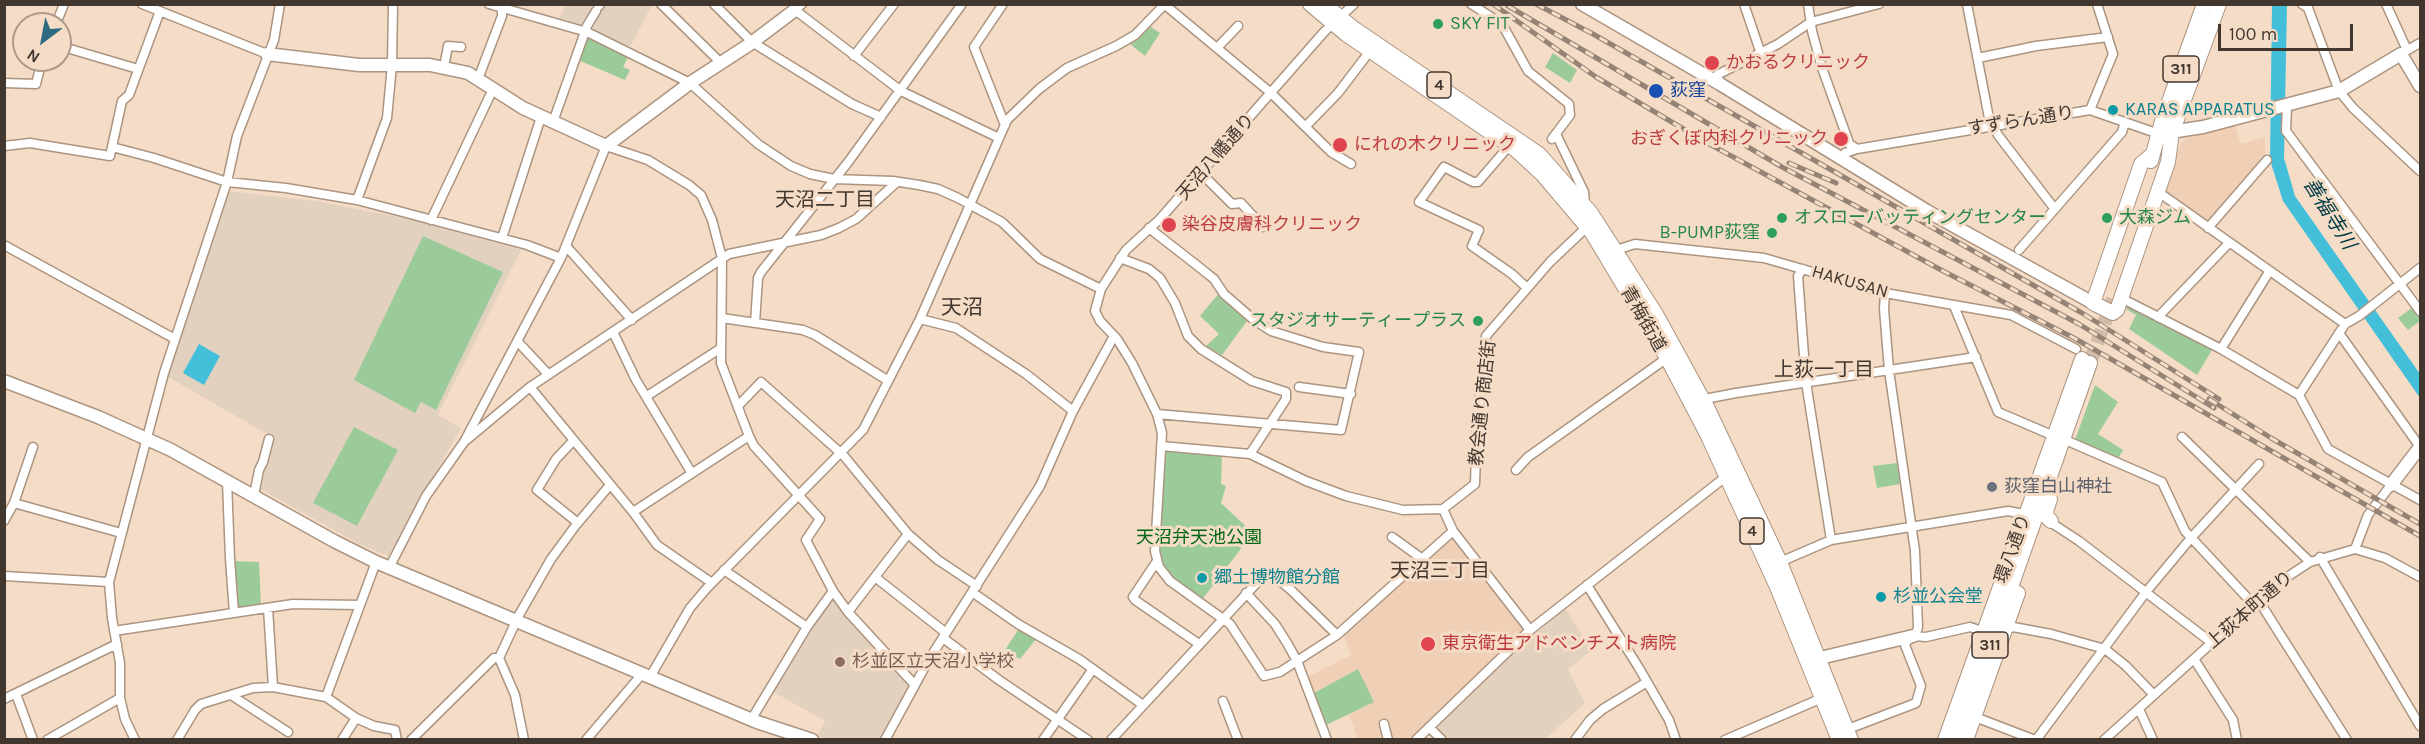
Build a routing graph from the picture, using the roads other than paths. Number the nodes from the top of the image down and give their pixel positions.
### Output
1 (142, 4) edge
2 (280, 4) edge
3 (393, 4) edge
4 (489, 4) edge
5 (661, 4) edge
6 (714, 4) edge
7 (894, 4) edge
8 (962, 4) edge
9 (1003, 4) edge
10 (1310, 4) edge
11 (1324, 4) edge
12 (1354, 4) edge
13 (1471, 4) edge
14 (1582, 4) edge
15 (1744, 4) edge
16 (1808, 4) edge
17 (1879, 4) edge
18 (1967, 4) edge
19 (2097, 4) edge
20 (2204, 4) edge
21 (2219, 4) edge
22 (2386, 4) edge
23 (1165, 5) edge
24 (502, 6) edge
25 (2308, 6) edge
26 (598, 7) edge
27 (799, 7) edge
28 (160, 11) junction
29 (1335, 20) junction
30 (1811, 22) junction
31 (1238, 26) dead end
32 (587, 32) junction
33 (2108, 37) junction
34 (752, 42) junction
35 (2421, 43) edge
36 (461, 47) dead end
37 (1216, 48) junction
38 (72, 50) edge
39 (1370, 51) junction
40 (2404, 52) junction
41 (267, 54) junction
42 (1761, 54) junction
43 (854, 56) junction
44 (1978, 58) junction
45 (721, 63) junction
46 (392, 64) junction
47 (444, 67) junction
48 (138, 69) junction
49 (39, 72) edge
50 (478, 79) junction
51 (4, 82) edge
52 (690, 83) junction
53 (1720, 84) junction
54 (2421, 86) edge
55 (492, 88) junction
56 (901, 91) junction
57 (2339, 91) junction
58 (1271, 93) junction
59 (2286, 106) junction
60 (2090, 110) junction
61 (881, 117) junction
62 (547, 119) junction
63 (2125, 122) junction
64 (1005, 125) junction
65 (1306, 126) junction
66 (1996, 130) junction
67 (2165, 133) junction
68 (999, 138) junction
69 (4, 146) edge
70 (606, 146) junction
71 (1509, 146) junction
72 (112, 147) junction
73 (1857, 149) junction
74 (1842, 158) junction
75 (2267, 160) dead end
76 (1351, 165) dead end
77 (2421, 171) edge
78 (1200, 172) junction
79 (834, 179) junction
80 (227, 182) junction
81 (897, 182) junction
82 (2157, 196) junction
83 (357, 200) junction
84 (971, 205) junction
85 (2054, 208) junction
86 (1588, 209) junction
87 (431, 220) junction
88 (1263, 227) dead end
89 (1587, 227) junction
90 (1149, 228) junction
91 (2208, 228) junction
92 (502, 238) junction
93 (2229, 243) junction
94 (783, 244) junction
95 (4, 245) edge
96 (566, 246) junction
97 (1616, 250) junction
98 (2019, 250) dead end
99 (561, 258) junction
100 (722, 258) junction
101 (1120, 258) junction
102 (2421, 268) edge
103 (1803, 269) junction
104 (2270, 272) junction
105 (2400, 283) junction
106 (1527, 288) junction
107 (1101, 289) junction
108 (1885, 294) junction
109 (2108, 298) junction
110 (1954, 306) junction
111 (2421, 311) edge
112 (2158, 317) junction
113 (722, 318) junction
114 (920, 319) junction
115 (632, 320) junction
116 (755, 323) junction
117 (2345, 324) junction
118 (613, 332) junction
119 (2339, 333) junction
120 (1114, 336) junction
121 (175, 339) junction
122 (518, 342) junction
123 (721, 348) junction
124 (2221, 349) junction
125 (1976, 357) junction
126 (2083, 357) junction
127 (1667, 358) junction
128 (1889, 370) junction
129 (548, 374) junction
130 (887, 380) junction
131 (4, 381) edge
132 (1806, 382) junction
133 (530, 387) junction
134 (1299, 387) dead end
135 (1351, 394) junction
136 (2299, 394) junction
137 (647, 396) junction
138 (738, 406) junction
139 (1707, 407) junction
140 (1073, 411) junction
141 (1157, 414) junction
142 (1270, 423) junction
143 (2047, 433) junction
144 (748, 436) junction
145 (2182, 437) dead end
146 (148, 439) junction
147 (269, 439) dead end
148 (573, 441) junction
149 (464, 442) junction
150 (2070, 442) junction
151 (1161, 446) junction
152 (33, 447) dead end
153 (2420, 447) edge
154 (841, 453) junction
155 (1250, 454) junction
156 (1733, 461) junction
157 (2259, 464) dead end
158 (1516, 470) dead end
159 (691, 472) junction
160 (1727, 477) junction
161 (227, 481) junction
162 (610, 485) junction
163 (2391, 485) junction
164 (2235, 490) junction
165 (254, 495) junction
166 (800, 495) junction
167 (2421, 500) edge
168 (14, 503) junction
169 (1447, 504) junction
170 (633, 512) junction
171 (2031, 516) junction
172 (4, 521) edge
173 (2051, 521) junction
174 (578, 523) junction
175 (1913, 526) junction
176 (1453, 531) junction
177 (121, 532) junction
178 (908, 534) junction
179 (1392, 537) dead end
180 (2191, 537) junction
181 (1831, 540) junction
182 (2355, 549) junction
183 (2024, 550) junction
184 (2320, 557) junction
185 (1421, 558) junction
186 (1157, 561) junction
187 (376, 562) junction
188 (1780, 562) junction
189 (2310, 562) junction
190 (389, 568) junction
191 (724, 570) junction
192 (4, 576) edge
193 (875, 577) junction
194 (2421, 577) edge
195 (109, 582) junction
196 (712, 583) junction
197 (1587, 585) junction
198 (974, 589) junction
199 (833, 591) junction
200 (2146, 592) junction
201 (1246, 593) junction
202 (1997, 593) junction
203 (2257, 603) junction
204 (360, 605) junction
205 (268, 608) junction
206 (848, 612) junction
207 (234, 613) junction
208 (1223, 618) junction
209 (518, 621) junction
210 (807, 627) junction
211 (1976, 629) junction
212 (1530, 630) junction
213 (2006, 630) junction
214 (114, 631) junction
215 (944, 635) junction
216 (1338, 635) junction
217 (1913, 636) junction
218 (2212, 643) junction
219 (117, 644) junction
220 (1199, 644) junction
221 (2105, 649) junction
222 (1804, 654) junction
223 (499, 658) junction
224 (1821, 658) junction
225 (2194, 659) junction
226 (1297, 661) junction
227 (1093, 669) junction
228 (646, 676) junction
229 (1647, 682) junction
230 (914, 684) junction
231 (273, 687) junction
232 (15, 694) junction
233 (231, 695) junction
234 (2154, 695) junction
235 (326, 697) junction
236 (120, 698) junction
237 (1822, 698) junction
238 (4, 699) edge
239 (1223, 701) dead end
240 (1143, 705) junction
241 (2139, 709) junction
242 (1975, 717) junction
243 (356, 718) junction
244 (1057, 719) junction
245 (751, 720) junction
246 (1384, 724) dead end
247 (2421, 726) edge
248 (1429, 727) junction
249 (288, 732) dead end
250 (1846, 736) edge
251 (33, 740) edge
252 (47, 740) edge
253 (135, 740) edge
254 (177, 740) edge
255 (342, 740) edge
256 (397, 740) edge
257 (411, 740) edge
258 (524, 740) edge
259 (586, 740) edge
260 (812, 740) edge
261 (885, 740) edge
262 (1043, 740) edge
263 (1088, 740) edge
264 (1112, 740) edge
265 (1238, 740) edge
266 (1327, 740) edge
267 (1388, 740) edge
268 (1416, 740) edge
269 (1443, 740) edge
270 (1575, 740) edge
271 (1676, 740) edge
272 (1725, 740) edge
273 (1935, 740) edge
274 (1945, 740) edge
275 (1957, 740) edge
276 (1966, 740) edge
277 (2035, 740) edge
278 (2104, 740) edge
279 (2153, 740) edge
280 (2237, 740) edge
281 (2347, 740) edge

1 - 28 street
2 - 41 street
3 - 46 street
4 - 24 street
5 - 45 street
6 - 34 street
7 - 43 street
8 - 56 street
9 - 64 street
10 - 29 main road, 青梅街道 / 4
11 - 29 main road, 青梅街道 / 4
12 - 29 street, 天沼八幡通り
13 - 86 street
14 - 53 street
15 - 42 street
16 - 30 street
17 - 30 street
18 - 44 street
19 - 33 street
20 - 67 main road, 311
21 - 67 main road, 311
22 - 40 street
23 - 37 street
23 - 64 street
24 - 32 street
24 - 50 street
25 - 57 street
26 - 32 street
27 - 34 street
27 - 43 street
28 - 41 street
28 - 48 street
29 - 39 main road, 青梅街道 / 4
29 - 58 street, 天沼八幡通り
29 - 86 main road, 青梅街道 / 4
30 - 42 street
30 - 73 street
31 - 37 street
32 - 52 street
32 - 62 street
33 - 44 street
33 - 60 street
34 - 45 street
34 - 61 street
35 - 40 street
36 - 47 street
37 - 58 street
38 - 48 street
39 - 65 street
39 - 71 main road, 青梅街道 / 4
40 - 54 street
40 - 57 street, すずらん通り
41 - 46 street
41 - 80 street
42 - 53 street
43 - 56 street
44 - 66 street
45 - 52 street
46 - 47 street
46 - 83 street
47 - 50 street
48 - 72 street
49 - 51 street
50 - 55 street
52 - 70 street
52 - 79 street
53 - 74 street
55 - 62 street
55 - 87 street
56 - 61 street
56 - 68 street
57 - 59 street, すずらん通り
57 - 77 street
58 - 65 street
58 - 78 street, 天沼八幡通り
59 - 67 street, すずらん通り
59 - 105 street
60 - 63 street, すずらん通り
60 - 66 street, すずらん通り
61 - 79 street
62 - 70 street
62 - 92 street
63 - 67 street, すずらん通り
63 - 85 street
64 - 68 street
65 - 76 street
66 - 73 street, すずらん通り
66 - 85 street
67 - 82 main road, 311
67 - 109 main road, 311
67 - 109 main road, 311
68 - 84 street
69 - 72 street
70 - 96 street
70 - 100 street
71 - 89 main road, 青梅街道 / 4
71 - 106 street
72 - 80 street
73 - 74 street, すずらん通り
74 - 109 street
75 - 91 street
78 - 88 street
78 - 90 street, 天沼八幡通り
79 - 81 street
79 - 94 street
80 - 83 street
80 - 121 street
81 - 84 street
81 - 94 street
82 - 91 street
82 - 109 main road, 311
83 - 87 street
84 - 107 street
84 - 114 street
85 - 98 street
86 - 89 street
86 - 97 main road, 青梅街道 / 4
87 - 92 street
89 - 106 street, 教会通り商店街
89 - 127 main road, 青梅街道 / 4
90 - 101 street, 天沼八幡通り
90 - 135 street
91 - 93 street
92 - 99 street
93 - 104 street
93 - 112 street
94 - 100 street
94 - 116 street
95 - 121 street
96 - 99 street
96 - 115 street
97 - 103 street, HAKUSAN
97 - 139 main road, 青梅街道 / 4
99 - 122 street
100 - 113 street
100 - 115 street
101 - 107 street, 天沼八幡通り
101 - 142 street
102 - 105 street
103 - 108 street, HAKUSAN
103 - 132 street
104 - 117 street
104 - 124 street
105 - 111 street
105 - 117 street
106 - 169 street, 教会通り商店街
107 - 120 street
108 - 110 street, HAKUSAN
108 - 128 street
109 - 112 street
110 - 125 street
110 - 126 street, HAKUSAN
112 - 124 street
113 - 116 street
113 - 123 street
114 - 130 street
114 - 140 street
115 - 118 street
116 - 130 street
117 - 119 street
118 - 129 street
118 - 137 street
119 - 136 street
119 - 153 street
120 - 140 street
120 - 141 street
121 - 146 street
122 - 129 street
122 - 149 street
123 - 137 street
123 - 138 street
124 - 136 street
125 - 128 street
125 - 143 street
126 - 143 main road
126 - 150 main road
126 - 171 main road, 環八通り / 311
127 - 158 street
127 - 160 main road, 青梅街道 / 4
128 - 132 street
128 - 175 street
129 - 133 street
130 - 154 street
131 - 146 street
132 - 139 street
132 - 181 street
133 - 148 street
133 - 149 street
134 - 135 street
135 - 142 street
136 - 163 street
137 - 159 street
138 - 144 street
138 - 154 street
139 - 156 main road, 青梅街道 / 4
140 - 198 street
141 - 142 street
141 - 151 street
142 - 155 street
143 - 171 main road
144 - 159 street
144 - 166 street
145 - 164 street
146 - 161 street
146 - 177 street
147 - 165 street
148 - 162 street
148 - 174 street
149 - 190 street
150 - 173 main road
150 - 180 street
151 - 155 street
151 - 186 street
152 - 168 street
153 - 163 street
154 - 166 street
154 - 178 street
155 - 169 street
156 - 160 street
156 - 188 main road, 青梅街道 / 4
157 - 164 street
159 - 170 street
160 - 197 street
160 - 222 main road, 青梅街道 / 4
161 - 165 street
161 - 207 street
162 - 170 street
162 - 174 street
163 - 167 street
163 - 182 street
164 - 180 street
164 - 189 street
165 - 187 street
166 - 191 street
166 - 199 street
168 - 172 street
168 - 177 street
169 - 176 street
170 - 196 street
171 - 173 street
171 - 175 street
171 - 183 main road, 環八通り / 311
171 - 202 main road, 環八通り / 311
173 - 200 street
174 - 209 street
175 - 181 street
175 - 217 street
176 - 185 street
176 - 212 street
177 - 195 street
178 - 193 street
178 - 198 street
179 - 185 street
180 - 200 street
180 - 203 street
181 - 188 street
182 - 184 street, 上荻本町通り
182 - 194 street, 上荻本町通り
183 - 213 main road, 311
183 - 275 main road, 環八通り / 311
184 - 189 street, 上荻本町通り
184 - 247 street
185 - 216 street
186 - 208 street
186 - 220 street
187 - 190 street
187 - 204 street
188 - 224 main road, 青梅街道 / 4
189 - 203 street, 上荻本町通り
190 - 209 street
191 - 196 street
191 - 210 street
192 - 195 street
193 - 206 street
193 - 215 street
195 - 214 street
196 - 228 street
197 - 212 street
197 - 229 street
198 - 215 street
198 - 227 street
199 - 206 street
199 - 210 street
200 - 218 street
200 - 221 street
201 - 208 street
201 - 216 street
201 - 226 street
202 - 211 main road, 311
202 - 274 main road, 環八通り / 311
203 - 218 street, 上荻本町通り
203 - 281 street
204 - 205 street
204 - 235 street
205 - 207 street
205 - 231 street
206 - 230 street
207 - 214 street
208 - 220 street
208 - 226 street
209 - 223 street
209 - 228 street
210 - 245 street
211 - 217 street
211 - 273 main road, 311
212 - 248 street
213 - 221 street
213 - 242 main road, 311
214 - 219 street
215 - 230 street
215 - 244 street
216 - 226 street
217 - 224 street
217 - 250 street
218 - 225 street, 上荻本町通り
219 - 232 street
219 - 236 street
220 - 240 street
221 - 234 street
221 - 277 street
222 - 224 street
222 - 237 main road, 青梅街道 / 4
223 - 257 street
223 - 258 street
224 - 250 main road, 青梅街道 / 4
225 - 234 street, 上荻本町通り
225 - 280 street
226 - 266 street
227 - 240 street
227 - 244 street
228 - 245 street
228 - 259 street
229 - 270 street
229 - 271 street
230 - 261 street
231 - 233 street
231 - 235 street
232 - 238 street
232 - 251 street
233 - 249 street
233 - 254 street
234 - 241 street, 上荻本町通り
235 - 243 street
236 - 252 street
236 - 253 street
237 - 250 main road, 青梅街道 / 4
237 - 272 street
239 - 265 street
240 - 264 street
241 - 278 street, 上荻本町通り
241 - 279 street
242 - 276 main road, 311
242 - 277 street
243 - 255 street
243 - 256 street
244 - 262 street
244 - 263 street
245 - 260 street
246 - 267 street
248 - 268 street
248 - 269 street

